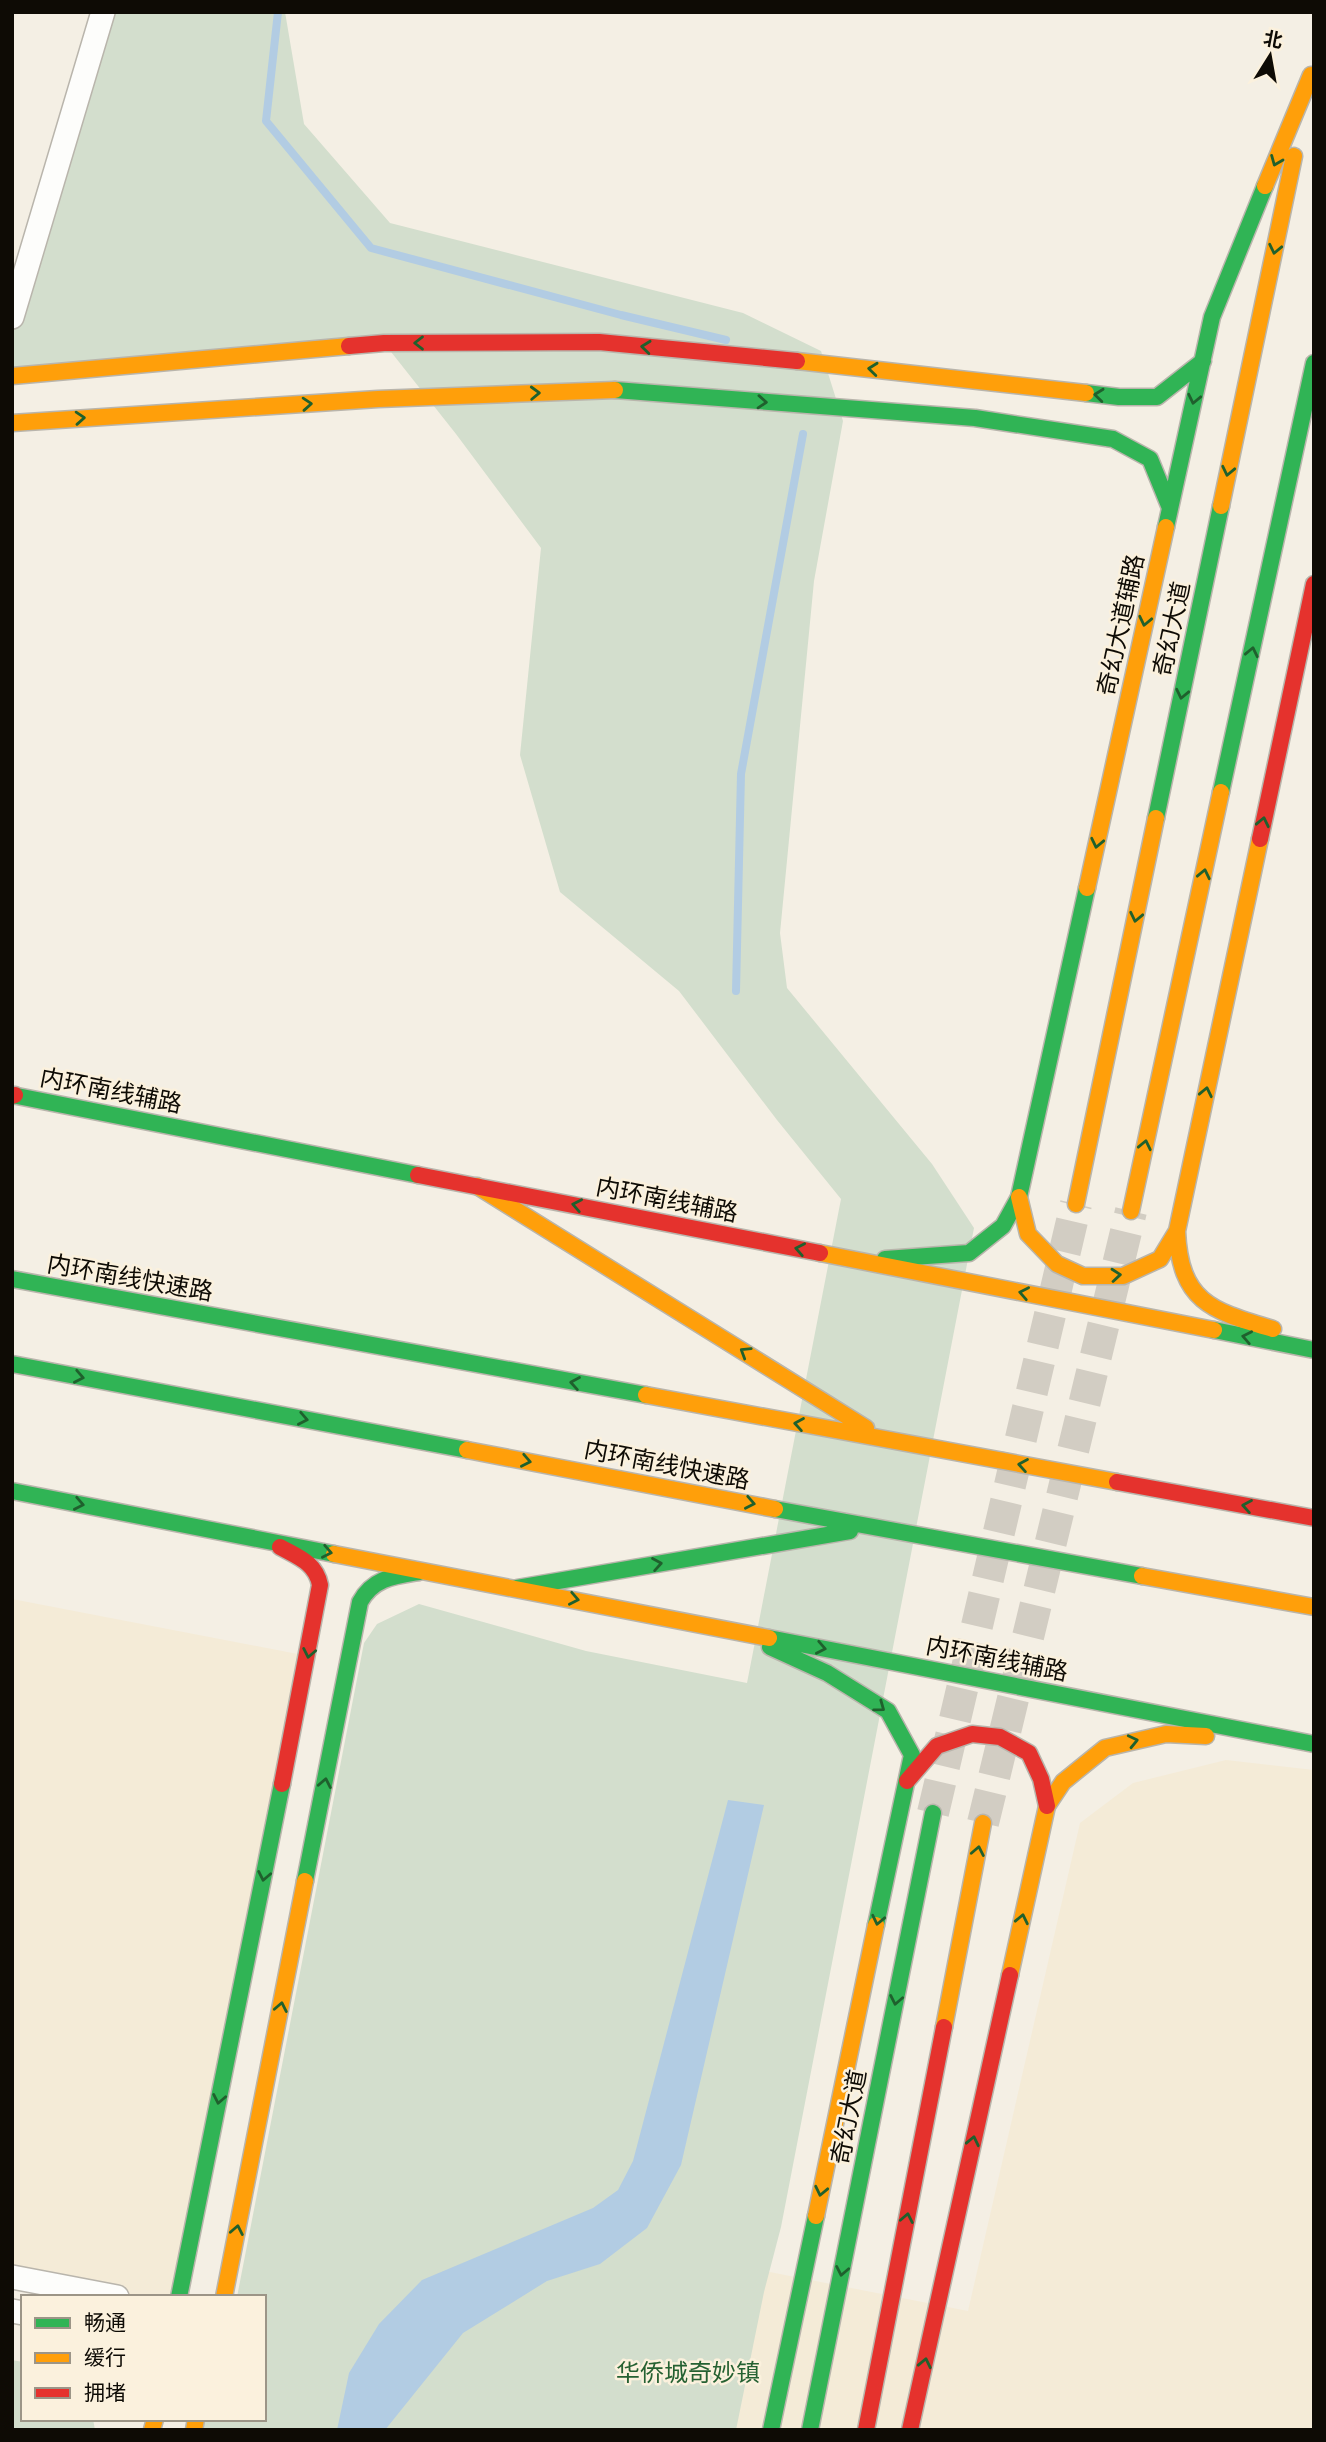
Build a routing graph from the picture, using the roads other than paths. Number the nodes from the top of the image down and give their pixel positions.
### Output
1 (103, 12) edge
2 (1312, 69) edge
3 (12, 317) edge
4 (1203, 361) junction
5 (1314, 363) edge
6 (12, 376) edge
7 (12, 423) edge
8 (1170, 508) junction
9 (1314, 584) edge
10 (13, 1095) edge
11 (477, 1186) junction
12 (1019, 1197) junction
13 (1076, 1205) tunnel mouth
14 (1131, 1211) tunnel mouth
15 (1177, 1231) junction
16 (859, 1261) junction
17 (12, 1279) edge
18 (1314, 1344) edge
19 (1314, 1350) edge
20 (12, 1364) edge
21 (886, 1440) junction
22 (12, 1491) edge
23 (1314, 1518) edge
24 (873, 1527) junction
25 (270, 1541) junction
26 (426, 1571) junction
27 (517, 1588) junction
28 (1314, 1607) edge
29 (733, 1630) junction
30 (1314, 1744) edge
31 (907, 1781) junction
32 (1047, 1806) junction
33 (933, 1813) tunnel mouth
34 (983, 1823) tunnel mouth
35 (12, 2277) edge
36 (106, 2295) edge
37 (180, 2295) edge
38 (224, 2295) edge
39 (771, 2430) edge
40 (810, 2430) edge
41 (866, 2430) edge
42 (910, 2430) edge

1 - 3 street
2 -> 4 main road, 奇幻大道辅路
2 -> 13 main road, 奇幻大道
4 -> 6 main road
4 -> 8 main road, 奇幻大道辅路
14 -> 5 main road
7 -> 8 main road
8 -> 12 main road, 奇幻大道辅路
15 -> 9 main road, 奇幻大道辅路
10 - 11 main road, 内环南线辅路
16 -> 11 main road, 内环南线辅路
21 -> 11 main road
12 -> 15 main road, 奇幻大道辅路
12 - 16 main road, 奇幻大道辅路
15 - 18 main road, 奇幻大道辅路
19 -> 16 main road, 内环南线辅路
21 -> 17 main road, 内环南线快速路
20 -> 24 main road, 内环南线快速路
23 -> 21 main road, 内环南线快速路
22 -> 25 main road, 内环南线辅路
27 -> 24 main road
24 - 28 main road, 内环南线快速路
25 -> 26 main road, 内环南线辅路
25 -> 37 main road
26 - 27 main road, 内环南线辅路
38 -> 26 main road
27 -> 29 main road, 内环南线辅路
29 -> 30 main road, 内环南线辅路
29 -> 31 main road
32 -> 30 main road
31 - 32 main road
31 -> 39 main road
42 -> 32 main road
33 -> 40 main road, 奇幻大道
41 -> 34 main road
35 - 36 street

